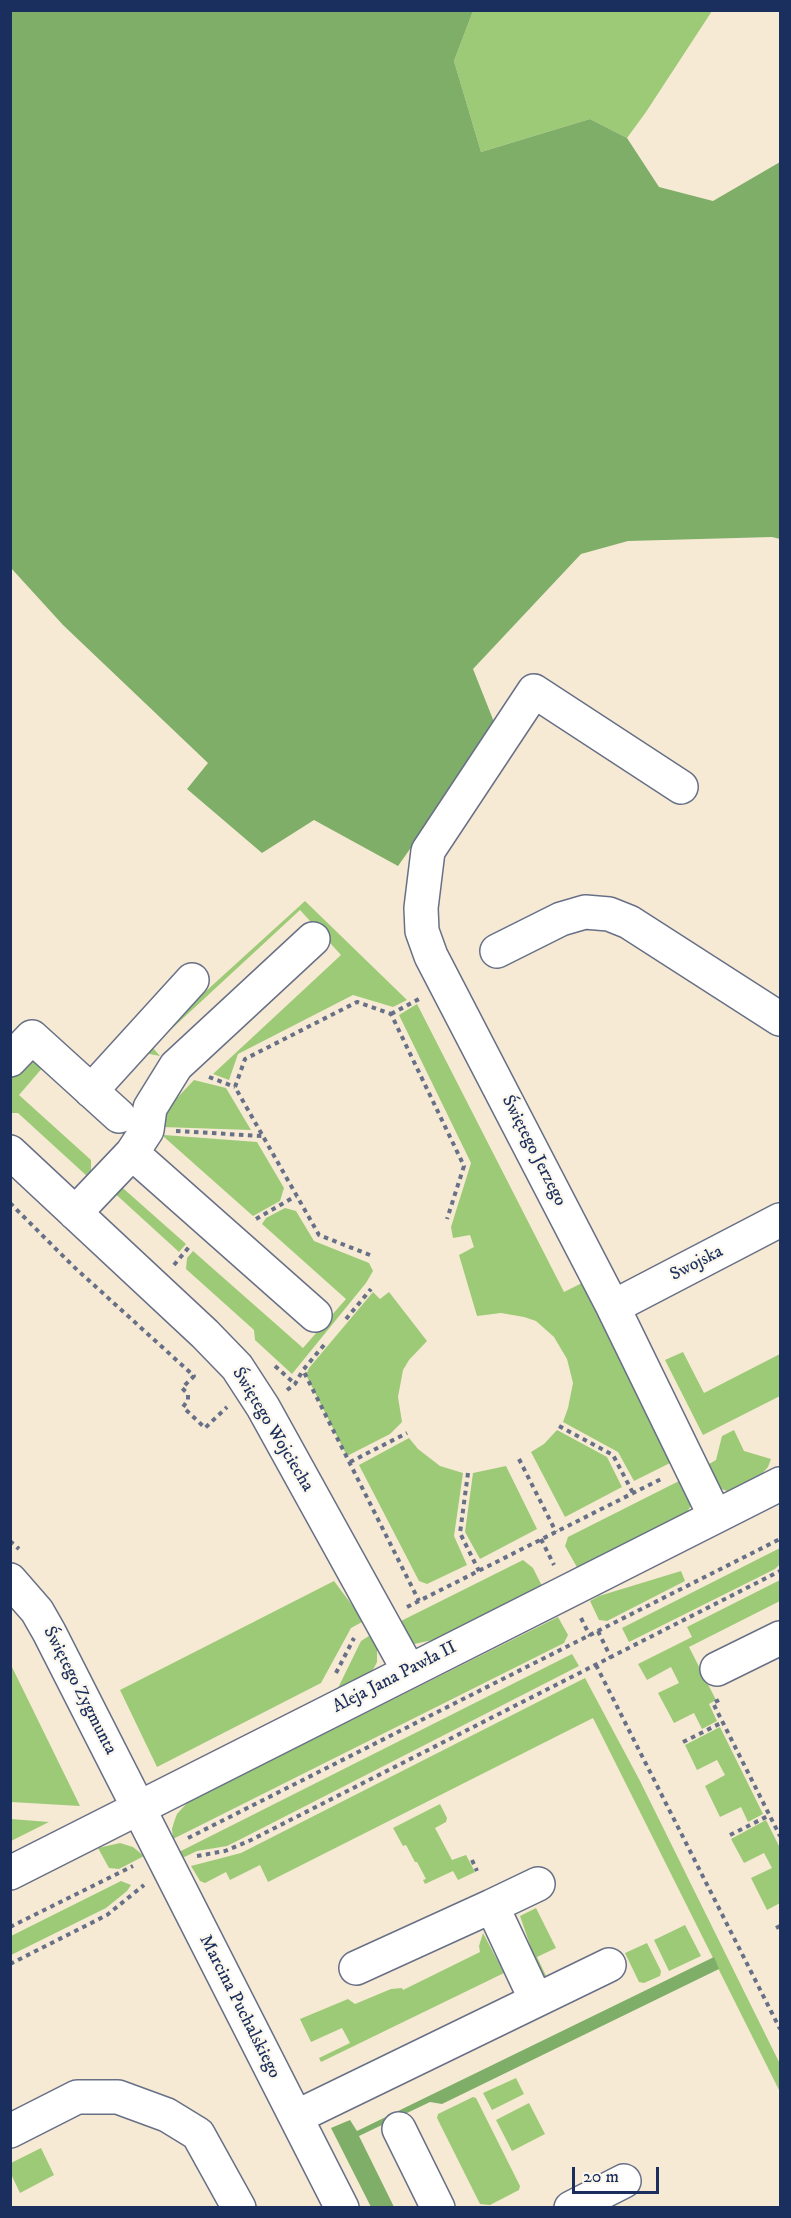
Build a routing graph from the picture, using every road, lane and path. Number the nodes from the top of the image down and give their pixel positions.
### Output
1 (681, 788) dead end
2 (313, 939) dead end
3 (497, 951) dead end
4 (192, 980) dead end
5 (780, 1019) edge
6 (10, 1060) edge
7 (209, 1077) dead end
8 (234, 1087) junction
9 (91, 1091) junction
10 (133, 1133) junction
11 (262, 1136) junction
12 (10, 1152) edge
13 (297, 1196) junction
14 (10, 1203) edge
15 (75, 1213) junction
16 (256, 1219) dead end
17 (447, 1219) dead end
18 (780, 1220) edge
19 (370, 1255) dead end
20 (371, 1289) dead end
21 (613, 1307) junction
22 (328, 1326) junction
23 (248, 1385) junction
24 (560, 1426) dead end
25 (407, 1433) dead end
26 (519, 1459) dead end
27 (350, 1462) junction
28 (690, 1464) junction
29 (468, 1473) dead end
30 (779, 1483) edge
31 (633, 1493) junction
32 (715, 1516) junction
33 (556, 1532) junction
34 (780, 1539) edge
35 (10, 1541) edge
36 (17, 1566) edge
37 (479, 1571) junction
38 (780, 1571) edge
39 (419, 1601) junction
40 (379, 1621) junction
41 (598, 1632) junction
42 (780, 1638) edge
43 (611, 1658) junction
44 (596, 1665) junction
45 (717, 1669) joint
46 (409, 1671) junction
47 (332, 1681) dead end
48 (723, 1722) junction
49 (683, 1742) dead end
50 (138, 1808) junction
51 (770, 1815) junction
52 (730, 1835) dead end
53 (780, 1836) edge
54 (472, 1860) dead end
55 (165, 1861) junction
56 (477, 1871) dead end
57 (10, 1873) edge
58 (538, 1884) dead end
59 (492, 1906) junction
60 (10, 1927) edge
61 (10, 1964) edge
62 (609, 1965) dead end
63 (356, 1968) dead end
64 (536, 2000) junction
65 (780, 2030) edge
66 (296, 2117) junction
67 (399, 2129) dead end
68 (10, 2131) edge
69 (624, 2181) dead end
70 (340, 2207) edge
71 (239, 2208) edge
72 (438, 2208) edge
73 (571, 2208) edge

1 - 21 street, Świętego Jerzego
2 - 10 street
3 - 5 street
4 - 9 street
6 - 9 street
7 - 8 path
8 - 11 path
8 - 17 path
9 - 10 street
10 - 11 path
10 - 15 street
10 - 22 street
11 - 13 path
12 - 15 street, Świętego Wojciecha
13 - 16 path
13 - 19 path
14 - 23 path
15 - 23 street, Świętego Wojciecha
18 - 21 street, Swojska
20 - 22 path
21 - 28 street, Świętego Jerzego
22 - 27 path
23 - 40 street, Świętego Wojciecha
24 - 31 path
25 - 27 path
26 - 33 path
27 - 39 path
28 - 31 path
28 - 32 street, Świętego Jerzego
29 - 37 path
30 - 32 street, Aleja Jana Pawła II
31 - 33 path
32 - 46 street, Aleja Jana Pawła II
33 - 37 path
34 - 41 path
35 - 36 path
36 - 50 street, Świętego Zygmunta
37 - 39 path
38 - 43 path
39 - 40 path
40 - 46 street, Świętego Wojciecha
40 - 47 path
41 - 43 path
41 - 55 path
42 - 45 street
43 - 44 path
44 - 55 path
44 - 65 path
45 - 48 path
46 - 50 street, Aleja Jana Pawła II
48 - 49 path
48 - 51 path
50 - 55 street, Marcina Puchalskiego
50 - 57 street, Aleja Jana Pawła II
51 - 52 path
51 - 53 path
54 - 56 path
55 - 60 path
55 - 61 path
55 - 66 street, Marcina Puchalskiego
58 - 59 street
59 - 63 street
59 - 64 street
62 - 64 street
64 - 66 street
66 - 70 street, Marcina Puchalskiego
67 - 72 street
68 - 71 street
69 - 73 street

